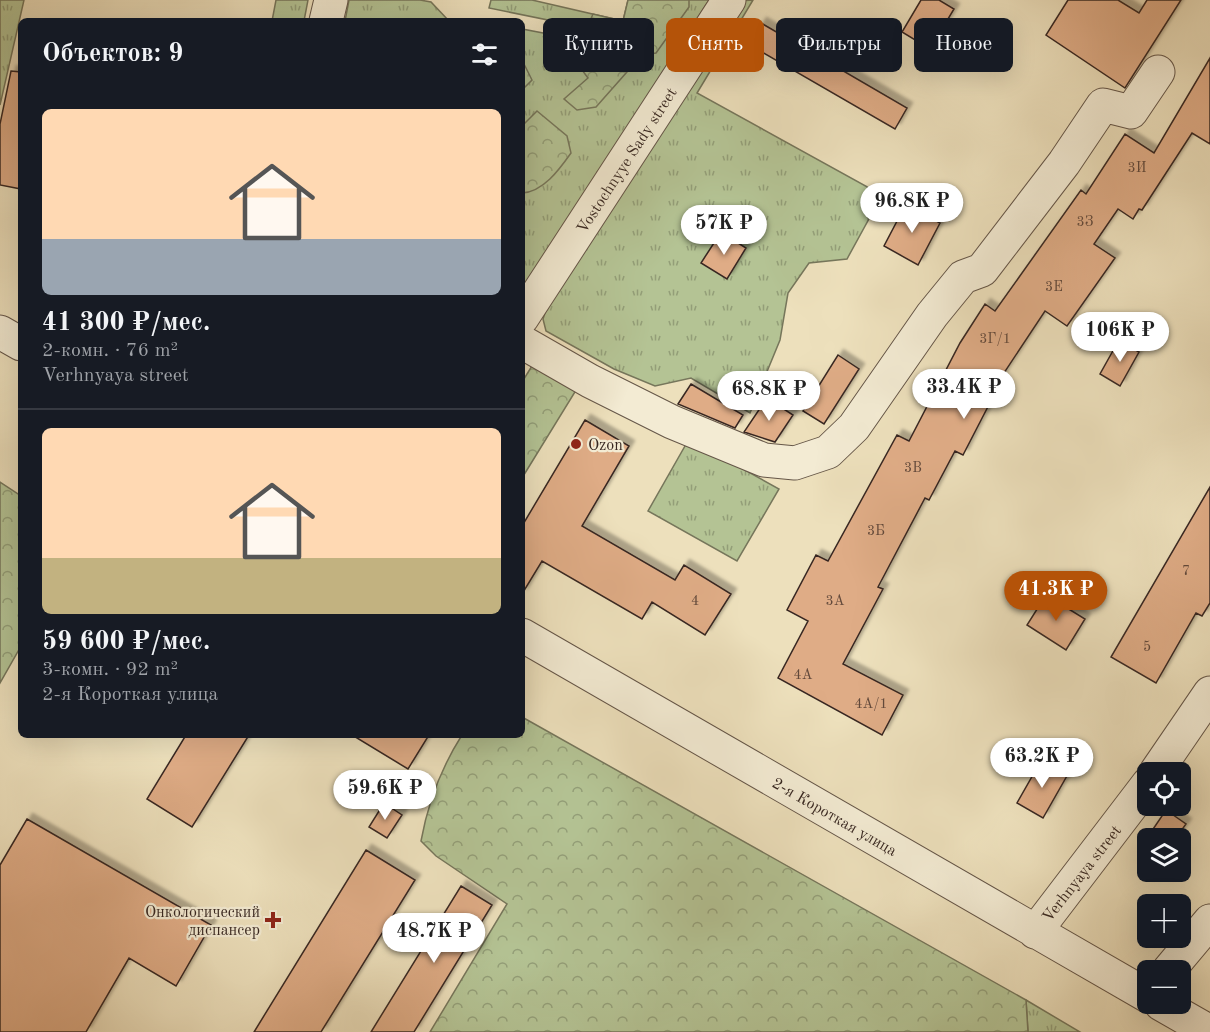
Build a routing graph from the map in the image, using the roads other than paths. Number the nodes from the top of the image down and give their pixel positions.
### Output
1 (331, 0) edge
2 (729, 0) edge
3 (327, 18) edge
4 (1158, 72) dead end
5 (525, 313) edge
6 (0, 332) edge
7 (18, 342) edge
8 (525, 344) edge
9 (525, 637) edge
10 (1210, 693) edge
11 (1163, 762) edge
12 (1137, 798) edge
13 (1210, 921) edge
14 (1035, 932) junction
15 (1177, 960) edge
16 (1137, 990) edge
17 (1178, 1014) edge
18 (1210, 1032) edge

1 - 3 street
2 - 5 street, Vostochnyye Sady street
4 - 8 street
6 - 7 street
9 - 14 street, 2-я Короткая улица
10 - 11 street
12 - 14 street, Verhnyaya street
13 - 15 street
14 - 16 street, 2-я Короткая улица
17 - 18 street

